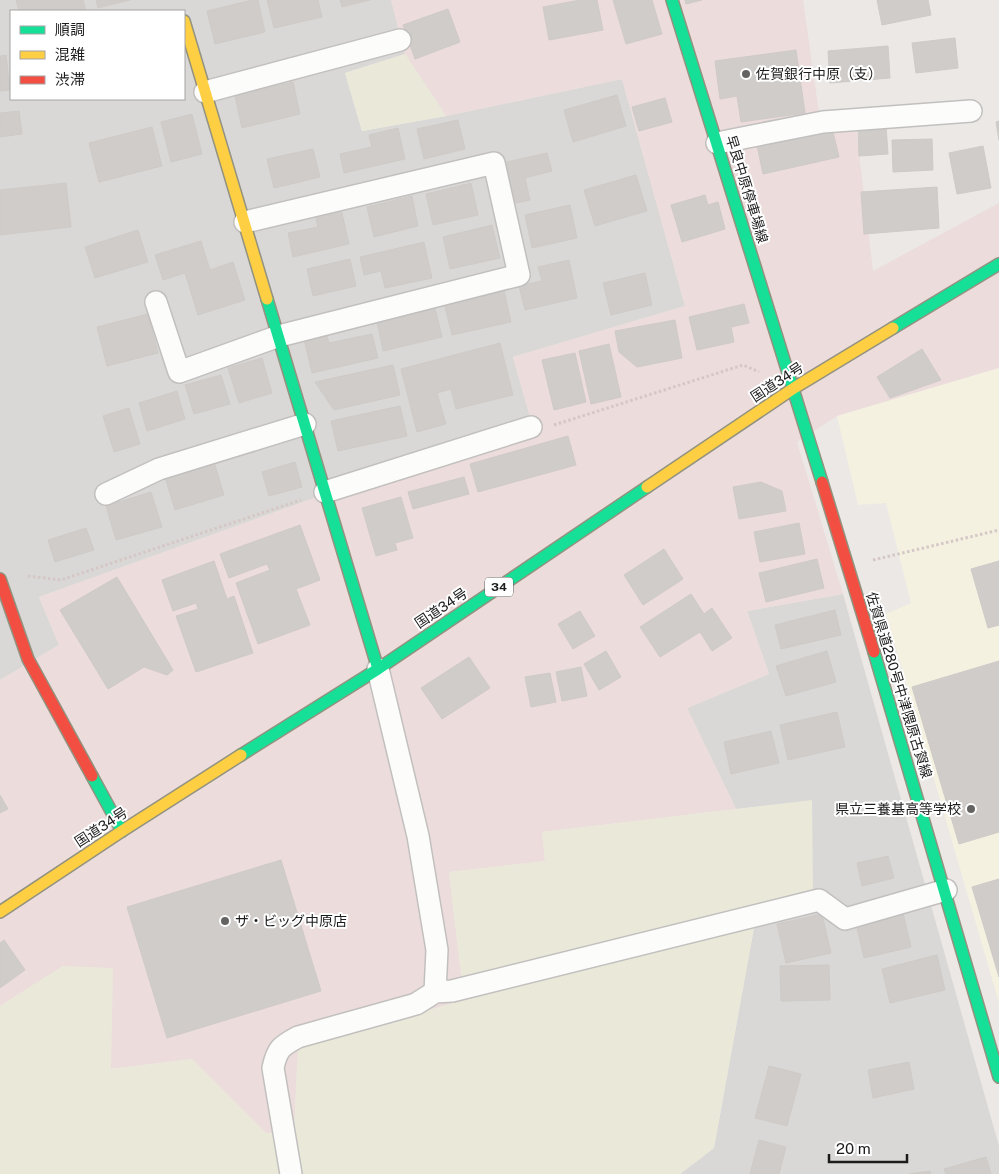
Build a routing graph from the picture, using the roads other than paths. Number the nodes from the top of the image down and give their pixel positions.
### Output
1 (672, 0) edge
2 (185, 24) edge
3 (400, 40) dead end
4 (205, 92) junction
5 (971, 111) dead end
6 (717, 143) junction
7 (245, 222) junction
8 (999, 264) edge
9 (156, 302) dead end
10 (279, 336) junction
11 (794, 388) junction
12 (305, 424) junction
13 (531, 427) road end
14 (325, 492) junction
15 (106, 494) dead end
16 (1, 582) edge
17 (378, 669) junction
18 (122, 831) junction
19 (946, 890) junction
20 (0, 912) edge
21 (435, 992) junction
22 (999, 1077) edge
23 (291, 1174) edge

1 - 6 main road, 早良中原停車場線
2 - 4 main road
3 - 4 street
4 - 7 main road
5 - 6 street
6 - 11 main road, 早良中原停車場線
7 - 10 main road
7 - 10 street
8 - 11 main road, 国道34号 / 34
9 - 10 street
10 - 12 main road
11 - 17 main road, 国道34号 / 34
11 - 19 main road, 佐賀県道280号中津隈原古賀線
12 - 14 main road
12 - 15 street
13 - 14 street
14 - 17 main road
16 - 18 main road
17 - 18 main road, 国道34号 / 34
17 - 21 street
18 - 20 main road, 国道34号 / 34
19 - 21 street
19 - 22 main road, 佐賀県道280号中津隈原古賀線
21 - 23 street

